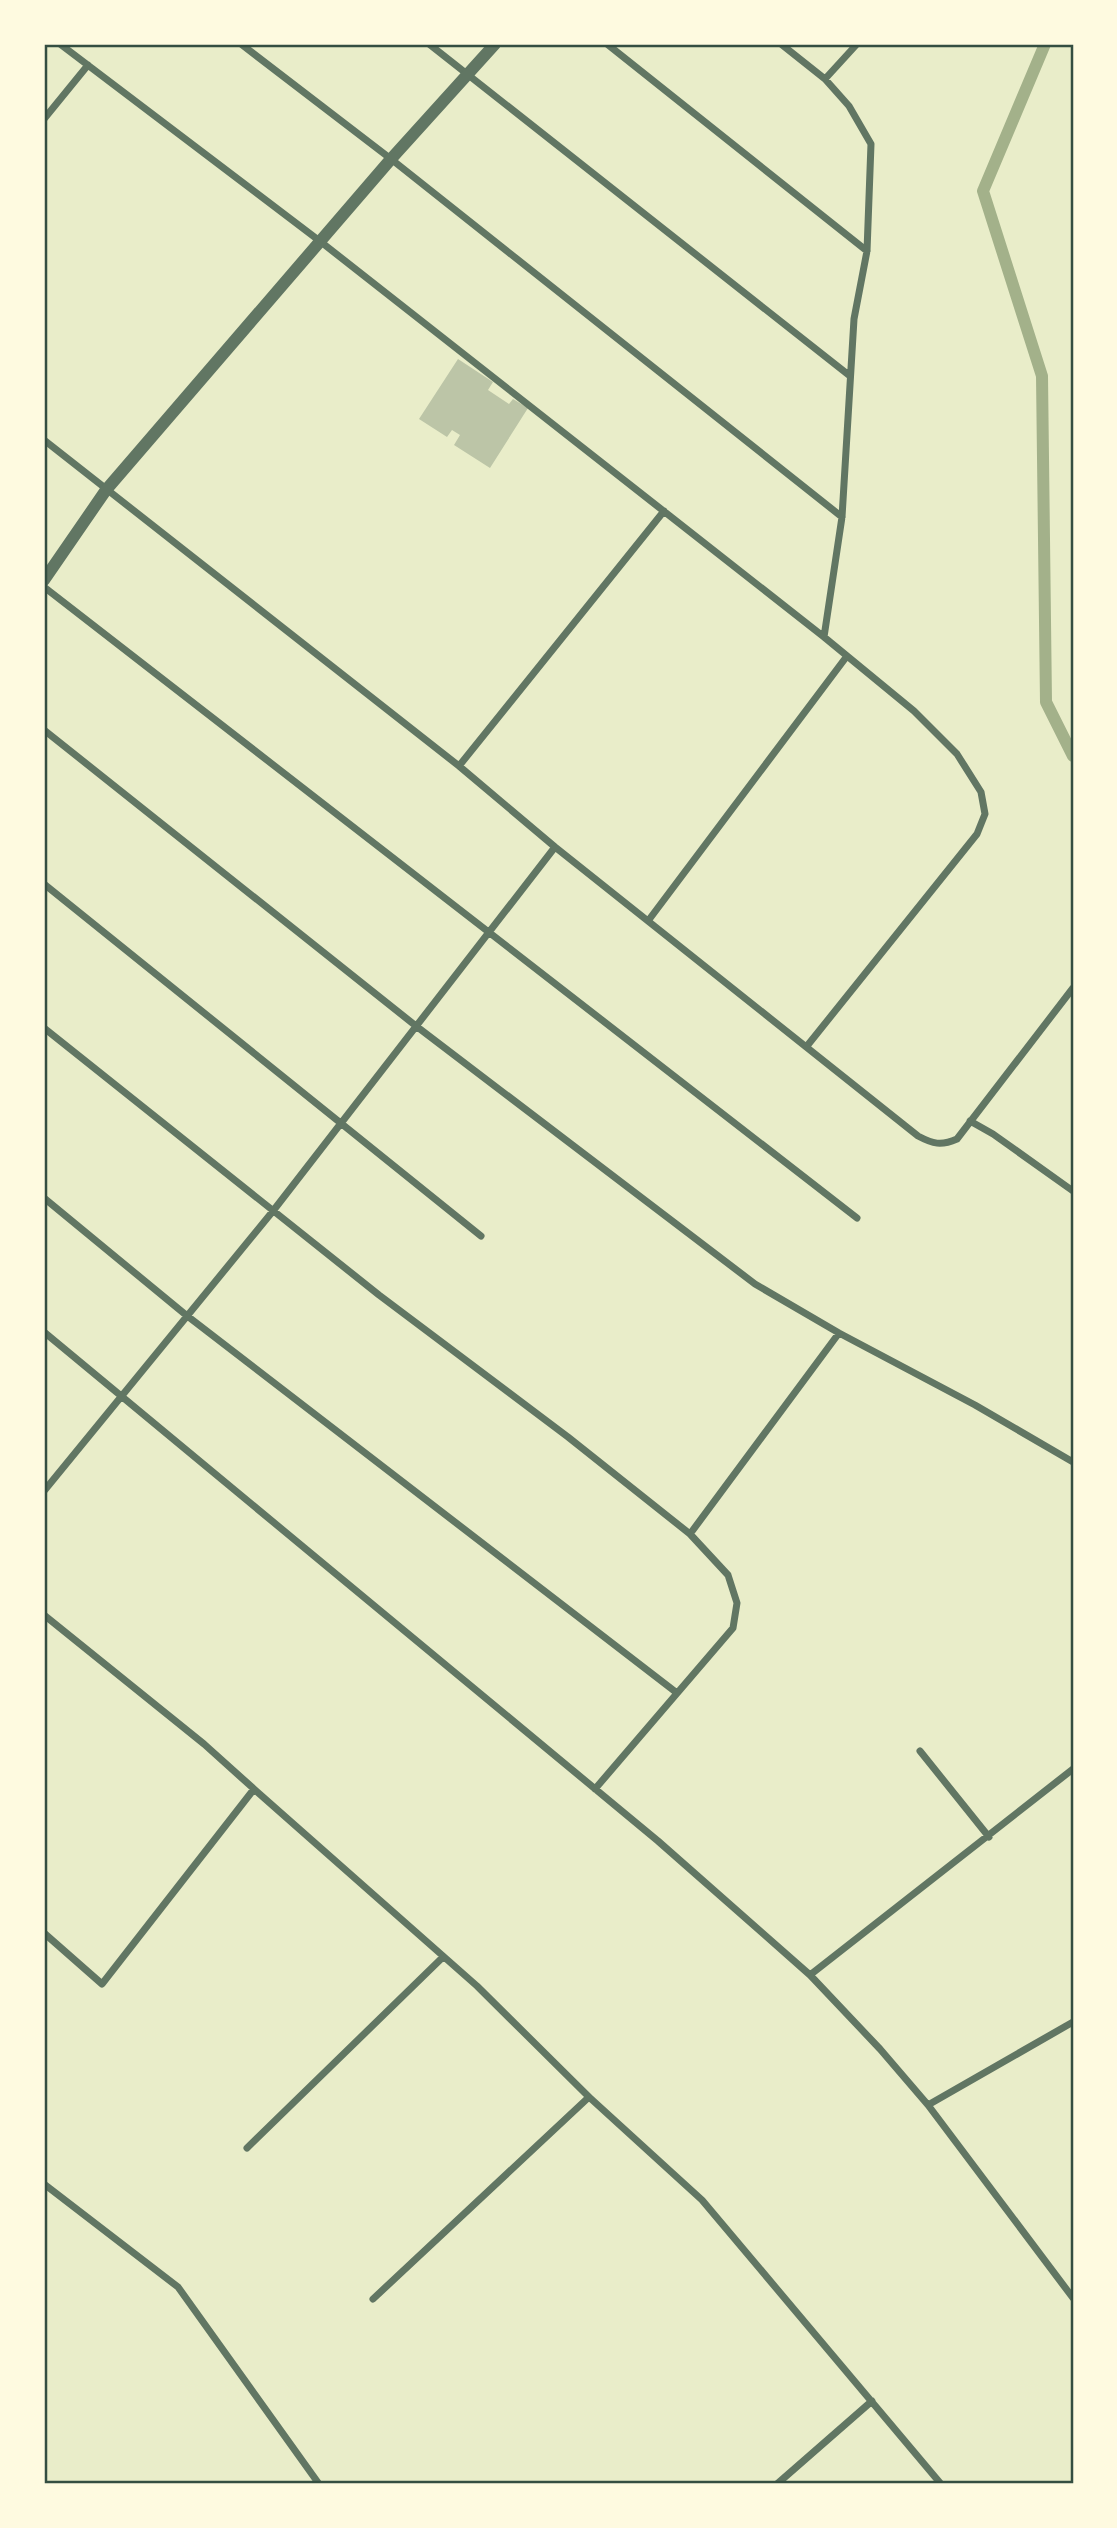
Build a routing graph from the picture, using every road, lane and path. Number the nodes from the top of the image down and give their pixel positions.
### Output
1 (60, 44) edge
2 (240, 44) edge
3 (429, 44) edge
4 (495, 44) edge
5 (607, 44) edge
6 (782, 44) edge
7 (857, 44) edge
8 (88, 65) junction
9 (467, 74) junction
10 (825, 79) junction
11 (44, 119) edge
12 (391, 159) junction
13 (321, 242) junction
14 (867, 251) junction
15 (850, 376) junction
16 (44, 440) edge
17 (107, 490) junction
18 (664, 511) junction
19 (842, 517) junction
20 (44, 580) edge
21 (44, 586) edge
22 (824, 637) junction
23 (848, 656) junction
24 (44, 730) edge
25 (459, 766) junction
26 (555, 847) junction
27 (44, 884) edge
28 (648, 921) junction
29 (491, 933) junction
30 (1073, 988) edge
31 (416, 1026) junction
32 (44, 1028) edge
33 (807, 1046) junction
34 (970, 1121) junction
35 (340, 1124) junction
36 (1073, 1191) edge
37 (44, 1198) edge
38 (273, 1211) junction
39 (857, 1218) dead end
40 (481, 1236) dead end
41 (186, 1315) junction
42 (44, 1332) edge
43 (839, 1334) junction
44 (121, 1395) junction
45 (1073, 1462) edge
46 (47, 1481) edge
47 (44, 1491) edge
48 (690, 1534) junction
49 (44, 1615) edge
50 (677, 1693) junction
51 (920, 1751) dead end
52 (1073, 1769) edge
53 (254, 1789) junction
54 (594, 1789) junction
55 (989, 1837) junction
56 (44, 1933) edge
57 (443, 1957) junction
58 (810, 1975) junction
59 (1073, 2022) edge
60 (589, 2097) junction
61 (928, 2105) junction
62 (247, 2148) dead end
63 (44, 2183) edge
64 (1073, 2298) edge
65 (373, 2299) dead end
66 (872, 2401) junction
67 (319, 2484) edge
68 (777, 2484) edge
69 (941, 2484) edge

1 - 8 street
2 - 12 street
3 - 9 street
4 - 9 street
5 - 14 street
6 - 10 street
7 - 10 street
8 - 11 street
8 - 13 street
9 - 12 street
9 - 15 street
10 - 14 street
12 - 13 street
12 - 19 street
13 - 17 street
13 - 18 street
14 - 15 street
15 - 19 street
16 - 17 street
17 - 20 street
17 - 25 street
18 - 22 street
18 - 25 street
19 - 22 street
21 - 29 street
22 - 23 street
23 - 28 street
23 - 33 street
24 - 31 street
25 - 26 street
26 - 28 street
26 - 29 street
27 - 35 street
28 - 33 street
29 - 31 street
29 - 39 street
30 - 34 street
31 - 35 street
31 - 43 street
32 - 38 street
33 - 34 street
34 - 36 street
35 - 38 street
35 - 40 street
37 - 41 street
38 - 41 street
38 - 48 street
41 - 44 street
41 - 50 street
42 - 44 street
43 - 45 street
43 - 48 street
44 - 46 street
44 - 54 street
46 - 47 street
48 - 50 street
49 - 53 street
50 - 54 street
51 - 55 street
52 - 55 street
53 - 56 street
53 - 57 street
54 - 58 street
55 - 58 street
57 - 60 street
57 - 62 street
58 - 61 street
59 - 61 street
60 - 65 street
60 - 66 street
61 - 64 street
63 - 67 street
66 - 68 street
66 - 69 street

